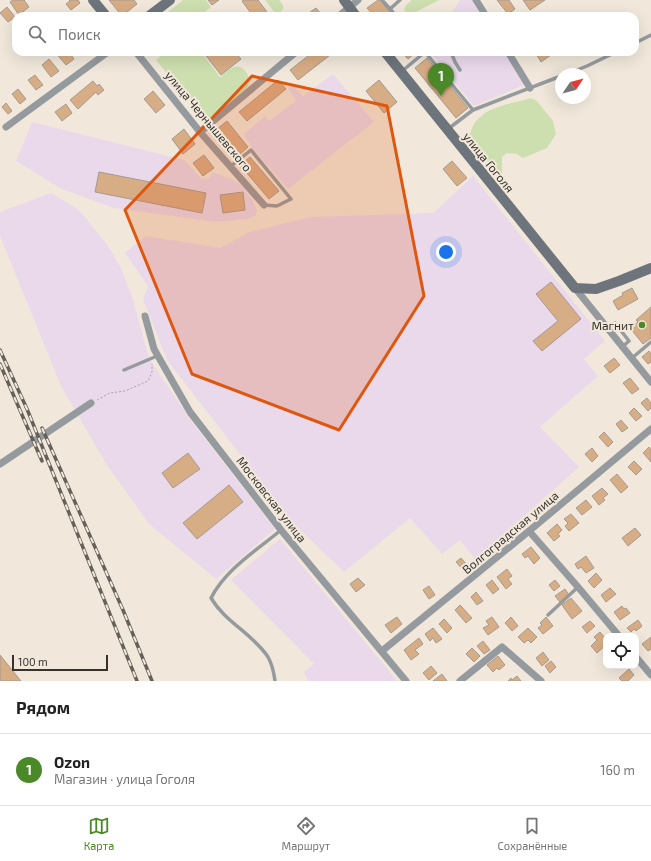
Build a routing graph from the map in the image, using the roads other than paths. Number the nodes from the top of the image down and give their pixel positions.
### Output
1 (93, 0) edge
2 (170, 0) edge
3 (358, 0) edge
4 (382, 0) edge
5 (400, 0) edge
6 (479, 1) edge
7 (347, 4) edge
8 (390, 9) junction
9 (103, 12) edge
10 (155, 12) edge
11 (393, 12) edge
12 (484, 12) edge
13 (651, 35) edge
14 (639, 40) edge
15 (103, 56) edge
16 (139, 56) edge
17 (291, 56) edge
18 (388, 56) edge
19 (420, 56) edge
20 (428, 56) edge
21 (453, 56) edge
22 (510, 56) edge
23 (608, 56) edge
24 (582, 68) edge
25 (460, 70) dead end
26 (401, 72) junction
27 (555, 78) edge
28 (530, 88) junction
29 (473, 110) junction
30 (6, 127) dead end
31 (447, 130) junction
32 (200, 132) junction
33 (230, 167) junction
34 (264, 205) joint
35 (650, 270) edge
36 (575, 288) junction
37 (145, 316) dead end
38 (651, 342) edge
39 (154, 357) junction
40 (631, 358) junction
41 (124, 370) dead end
42 (651, 382) edge
43 (91, 403) road end
44 (651, 429) edge
45 (0, 464) edge
46 (281, 530) junction
47 (529, 531) junction
48 (578, 587) junction
49 (548, 615) dead end
50 (616, 633) edge
51 (382, 651) junction
52 (639, 661) edge
53 (651, 675) edge
54 (275, 681) edge
55 (406, 681) edge
56 (460, 681) edge
57 (541, 681) edge

1 - 9 street
2 - 10 street
3 - 7 street
4 - 8 lane
5 - 8 lane
6 - 12 street
8 - 11 lane
13 - 14 lane
15 - 30 street
16 - 32 street, улица Чернышевского
17 - 32 street
18 - 26 street, улица Гоголя
19 - 26 lane
20 - 29 lane
21 - 25 lane
22 - 28 street
23 - 24 lane
26 - 31 street, улица Гоголя
27 - 28 lane
28 - 29 lane
29 - 31 lane
31 - 36 street, улица Гоголя
32 - 33 street, улица Чернышевского
33 - 34 street, улица Чернышевского
33 - 34 lane
35 - 36 street
36 - 40 street, улица Гоголя
37 - 39 street, Московская улица
38 - 40 lane
39 - 41 lane
39 - 46 street, Московская улица
40 - 42 street, улица Гоголя
43 - 45 street
44 - 47 street, Волгоградская улица
46 - 51 street, Московская улица
46 - 54 lane
47 - 48 street
47 - 51 street, Волгоградская улица
48 - 49 lane
48 - 50 street
51 - 55 street, Московская улица
52 - 53 street
56 - 57 street

